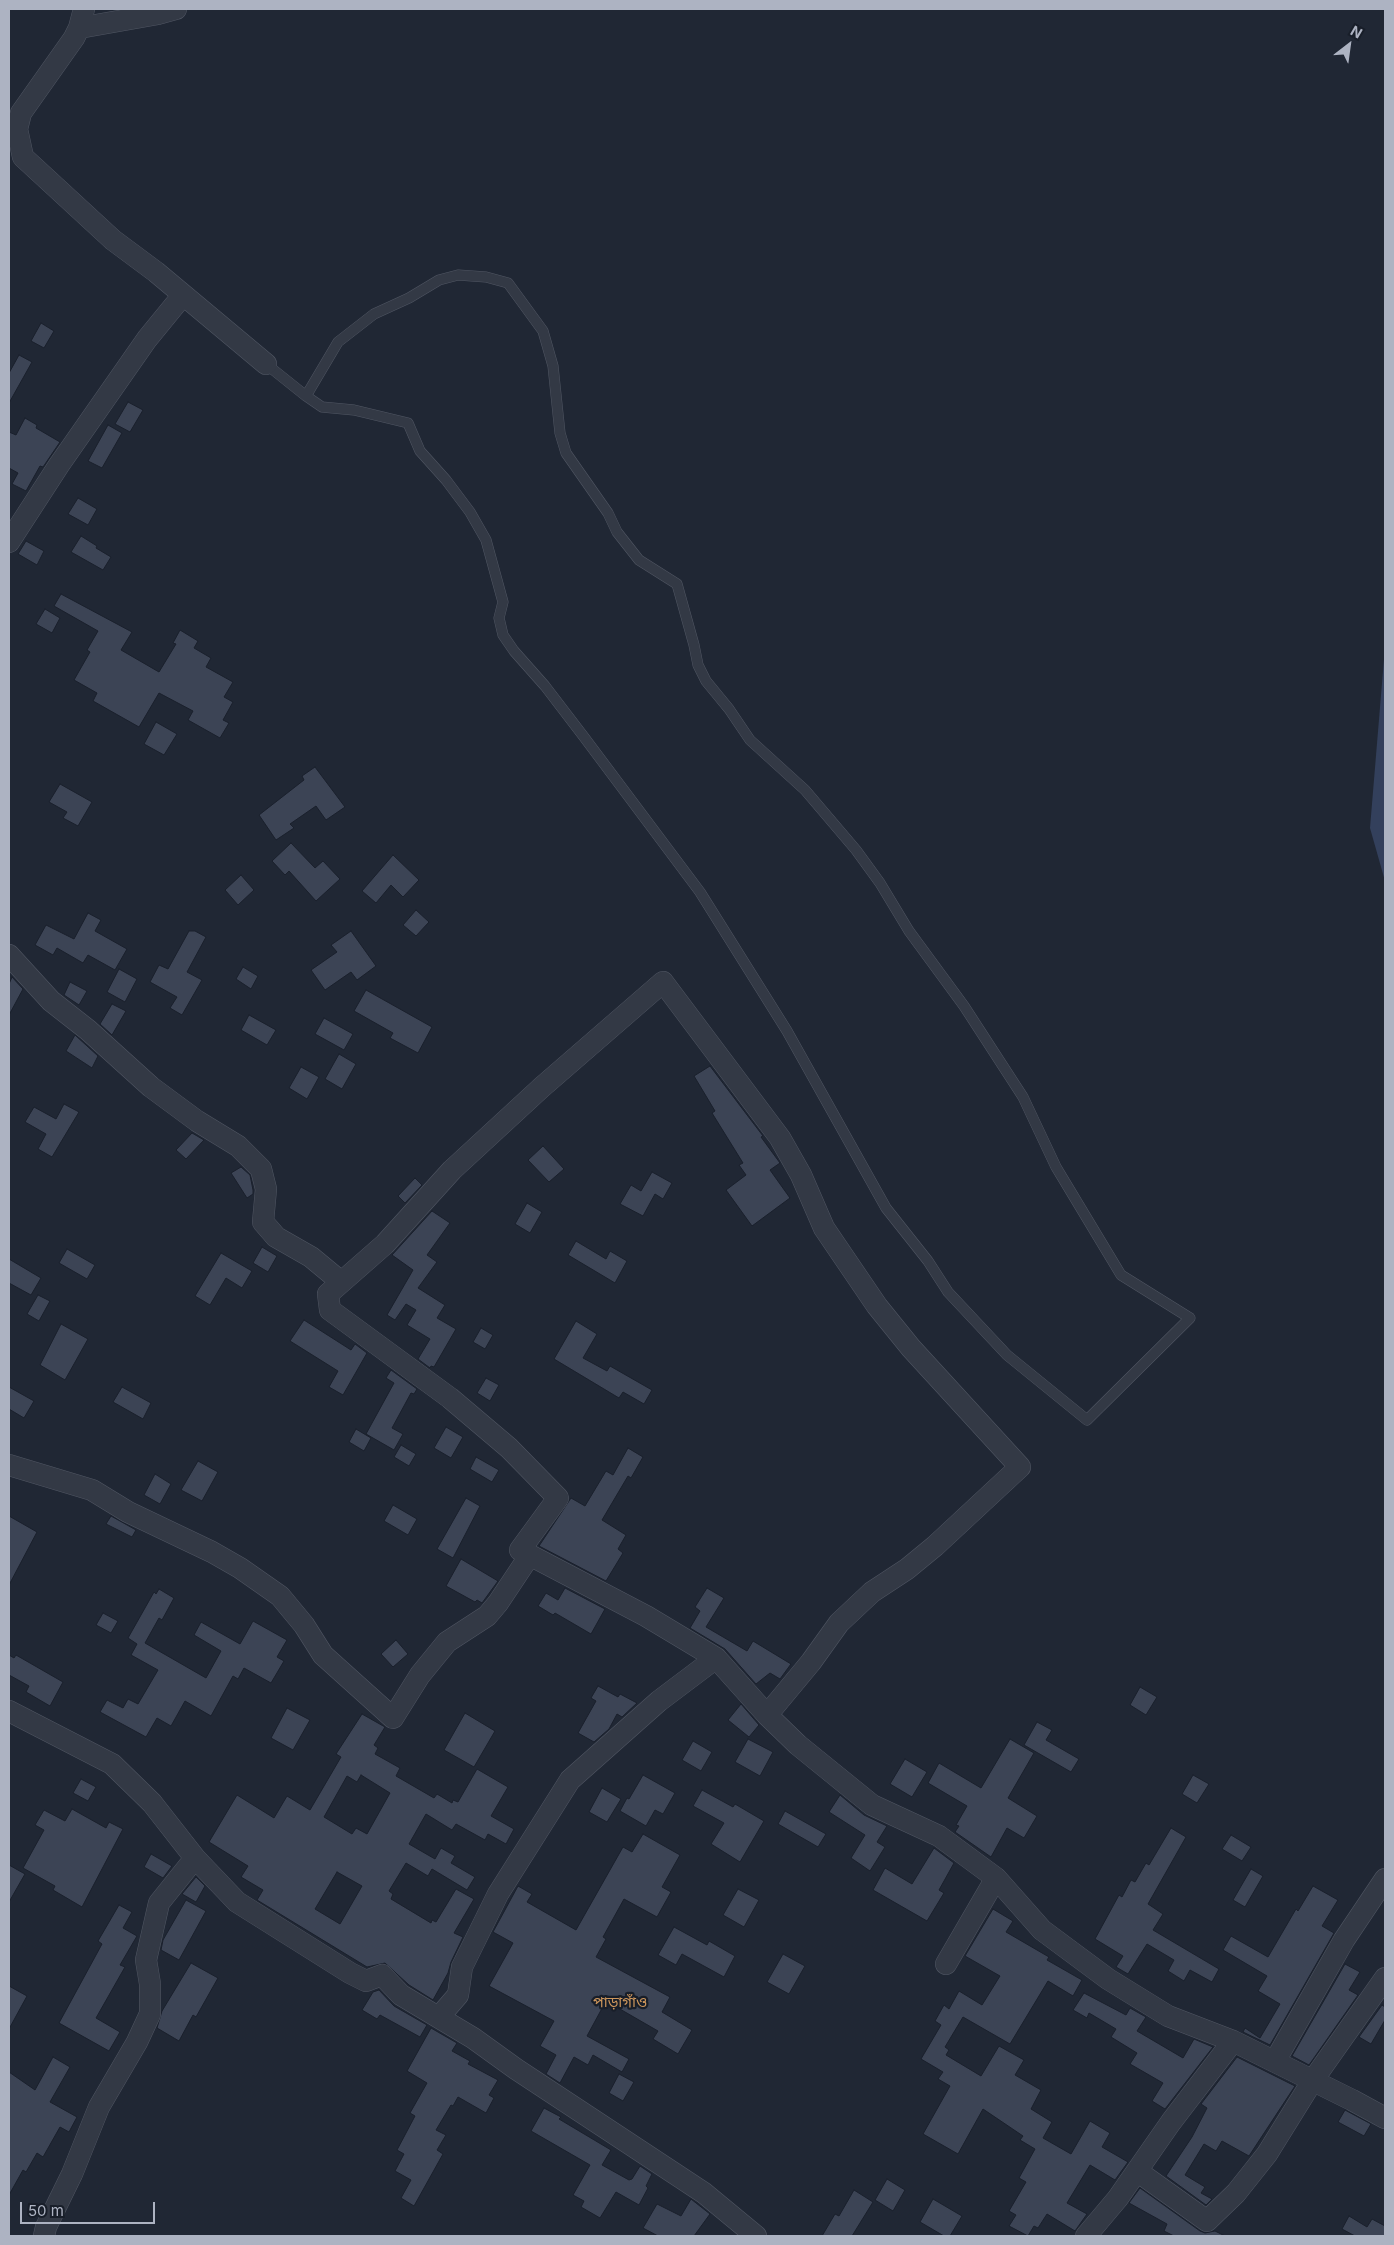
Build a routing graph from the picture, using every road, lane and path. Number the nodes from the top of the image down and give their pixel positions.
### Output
1 (176, 9) edge
2 (82, 18) edge
3 (16, 157) edge
4 (183, 295) junction
5 (266, 364) joint
6 (306, 396) junction
7 (9, 542) edge
8 (9, 955) edge
9 (340, 1281) junction
10 (9, 1466) edge
11 (530, 1555) junction
12 (716, 1658) junction
13 (9, 1712) edge
14 (767, 1715) junction
15 (195, 1858) junction
16 (996, 1878) junction
17 (1385, 1879) edge
18 (946, 1964) dead end
19 (1385, 1978) edge
20 (439, 2017) junction
21 (1233, 2041) junction
22 (1275, 2061) junction
23 (1313, 2080) junction
24 (1385, 2118) edge
25 (1137, 2171) junction
26 (44, 2236) edge
27 (756, 2236) edge
28 (1086, 2236) edge

1 - 2 street
2 - 3 street
3 - 4 street
4 - 5 street
4 - 7 street
5 - 6 lane
6 - 6 lane
8 - 9 street
9 - 11 street
9 - 14 street
10 - 11 street
11 - 12 street
12 - 14 street
12 - 20 street
13 - 15 street
14 - 16 street
15 - 20 street
15 - 26 street
16 - 18 street
16 - 21 street
17 - 22 street
19 - 23 street
20 - 27 street
21 - 22 street
21 - 25 street
22 - 23 street
23 - 24 street
23 - 25 street
25 - 28 street

